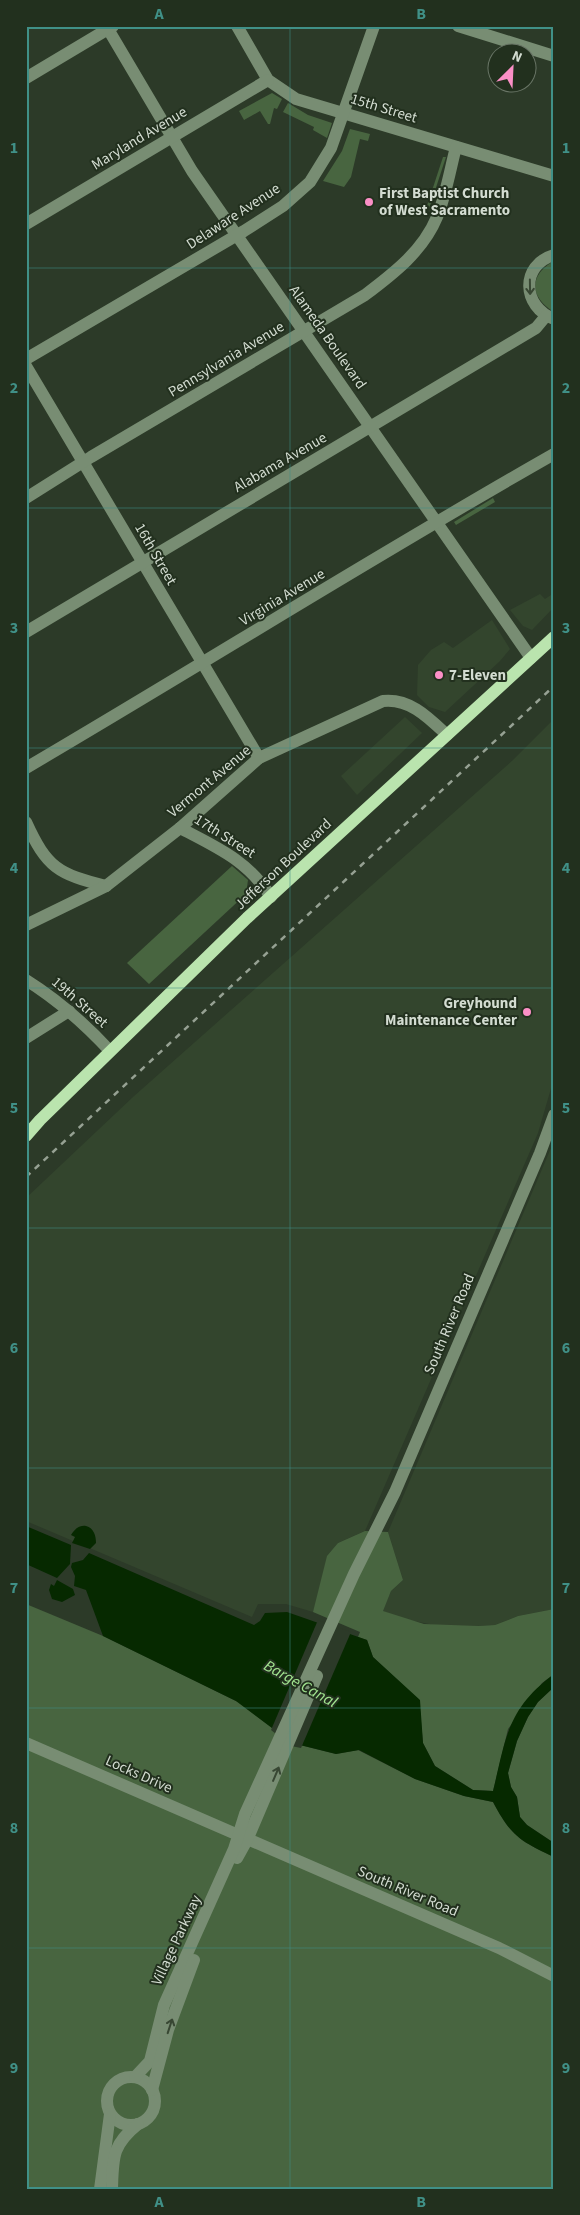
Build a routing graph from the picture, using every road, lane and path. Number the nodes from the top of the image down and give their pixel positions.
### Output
1 (237, 26) edge
2 (374, 26) edge
3 (458, 26) edge
4 (110, 28) edge
5 (554, 56) edge
6 (26, 78) edge
7 (268, 80) junction
8 (344, 113) junction
9 (172, 138) junction
10 (456, 147) junction
11 (554, 176) edge
12 (26, 224) edge
13 (237, 235) junction
14 (554, 255) edge
15 (550, 317) edge
16 (304, 331) junction
17 (26, 359) edge
18 (26, 366) edge
19 (371, 427) junction
20 (554, 454) edge
21 (84, 462) junction
22 (26, 498) edge
23 (437, 521) junction
24 (143, 562) junction
25 (26, 632) edge
26 (554, 637) edge
27 (531, 658) junction
28 (202, 664) junction
29 (447, 735) junction
30 (259, 758) junction
31 (26, 768) edge
32 (26, 822) edge
33 (180, 828) junction
34 (106, 886) junction
35 (271, 896) junction
36 (26, 925) edge
37 (26, 980) edge
38 (69, 1011) junction
39 (26, 1038) edge
40 (110, 1051) junction
41 (554, 1115) edge
42 (40, 1120) junction
43 (26, 1126) edge
44 (26, 1136) edge
45 (26, 1743) edge
46 (243, 1837) junction
47 (554, 1976) edge
48 (135, 2077) junction
49 (152, 2090) junction
50 (110, 2114) junction
51 (138, 2124) junction
52 (100, 2189) edge
53 (112, 2189) edge

1 - 7 street, 15th Street
2 - 8 street, Delaware Avenue
3 - 5 street
4 - 6 street
4 - 9 street, Alameda Boulevard
7 - 8 street, 15th Street
7 - 9 street, Maryland Avenue
8 - 10 street, 15th Street
8 - 13 street, Delaware Avenue
9 - 12 street, Maryland Avenue
9 - 13 street, Alameda Boulevard
10 - 11 street, 15th Street
10 - 16 street, Pennsylvania Avenue
13 - 16 street, Alameda Boulevard
13 - 17 street, Delaware Avenue
14 -> 15 street
15 - 19 street, Alabama Avenue
16 - 19 street, Alameda Boulevard
16 - 21 street, Pennsylvania Avenue
18 - 21 street, 16th Street
19 - 23 street, Alameda Boulevard
19 - 24 street, Alabama Avenue
20 - 23 street, Virginia Avenue
21 - 22 street, Pennsylvania Avenue
21 - 24 street, 16th Street
23 - 27 street, Alameda Boulevard
23 - 28 street, Virginia Avenue
24 - 25 street, Alabama Avenue
24 - 28 street, 16th Street
26 - 27 main road, Jefferson Boulevard
27 - 29 main road, Jefferson Boulevard
28 - 30 street, 16th Street
28 - 31 street, Virginia Avenue
29 - 30 street, Vermont Avenue
29 - 35 main road, Jefferson Boulevard
30 - 33 street, Vermont Avenue
32 - 34 street
33 - 34 street, Vermont Avenue
33 - 35 street, 17th Street
34 - 36 street, Vermont Avenue
35 - 40 main road, Jefferson Boulevard
37 - 38 street, 19th Street
38 - 39 street
38 - 40 street, 19th Street
40 - 42 main road, Jefferson Boulevard
41 - 46 street, South River Road
42 - 43 main road, Jefferson Boulevard
42 - 44 main road, Jefferson Boulevard
45 - 46 street, Locks Drive
46 - 47 street, South River Road
46 - 48 street, Village Parkway
49 -> 46 street, Village Parkway
48 - 49 street
48 - 50 street
49 - 51 street
50 - 51 street
50 - 52 street
51 - 53 street

